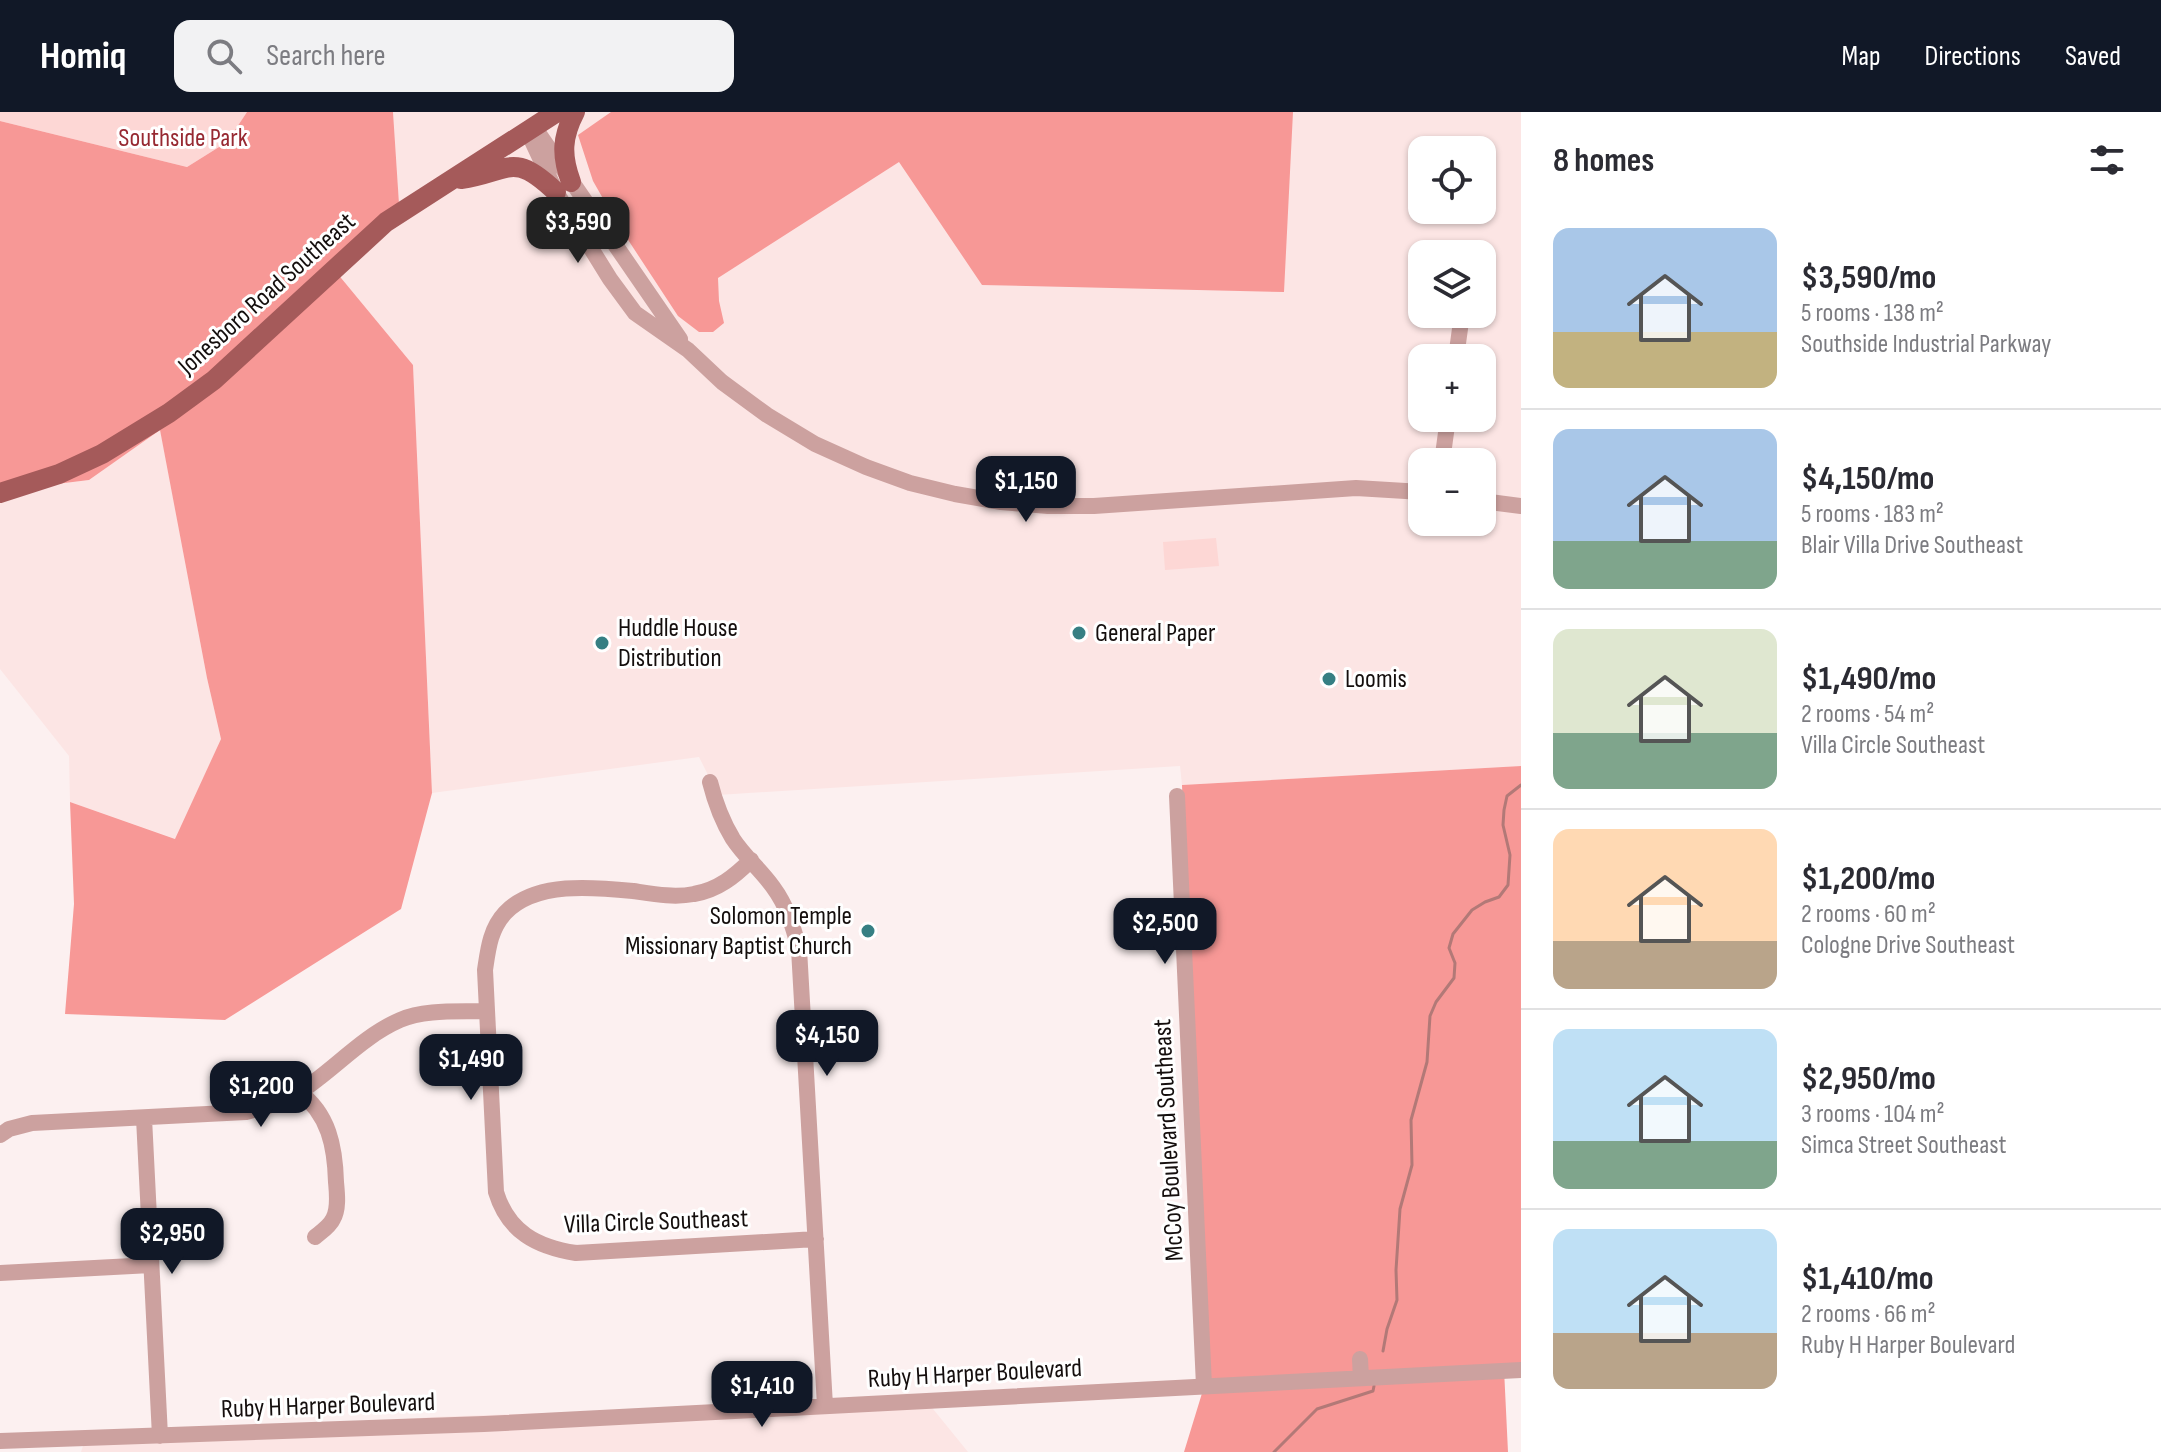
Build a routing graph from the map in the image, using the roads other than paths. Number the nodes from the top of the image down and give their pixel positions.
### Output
1 (557, 112) edge
2 (575, 112) edge
3 (531, 128) junction
4 (449, 181) junction
5 (563, 187) junction
6 (600, 224) junction
7 (583, 235) junction
8 (688, 350) junction
9 (1408, 491) edge
10 (0, 493) edge
11 (1496, 503) edge
12 (1521, 506) edge
13 (710, 782) dead end
14 (1177, 796) dead end
15 (751, 860) junction
16 (486, 1011) junction
17 (299, 1092) junction
18 (144, 1118) junction
19 (0, 1135) edge
20 (315, 1237) dead end
21 (816, 1239) junction
22 (151, 1265) junction
23 (0, 1273) edge
24 (1360, 1359) dead end
25 (1521, 1370) edge
26 (1361, 1378) junction
27 (1204, 1386) junction
28 (825, 1406) junction
29 (160, 1436) junction
30 (0, 1441) edge

1 - 3 main road, Jonesboro Road Southeast
2 - 5 main road
3 - 4 main road, Jonesboro Road Southeast
3 - 5 street
4 - 5 main road
4 - 10 main road, Jonesboro Road Southeast
5 - 6 street
5 - 7 street
6 - 7 street
6 - 8 street
7 - 8 street
8 - 9 street
11 - 12 street
13 - 15 street
14 - 27 street, McCoy Boulevard Southeast
15 - 16 street, Villa Circle Southeast
15 - 21 street
16 - 17 street
16 - 21 street, Villa Circle Southeast
17 - 18 street
17 - 20 street
18 - 19 street
18 - 22 street
21 - 28 street
22 - 23 street
22 - 29 street
24 - 26 street
25 - 26 street, Ruby H Harper Boulevard
26 - 27 street, Ruby H Harper Boulevard
27 - 28 street, Ruby H Harper Boulevard
28 - 29 street, Ruby H Harper Boulevard
29 - 30 street, Ruby H Harper Boulevard

